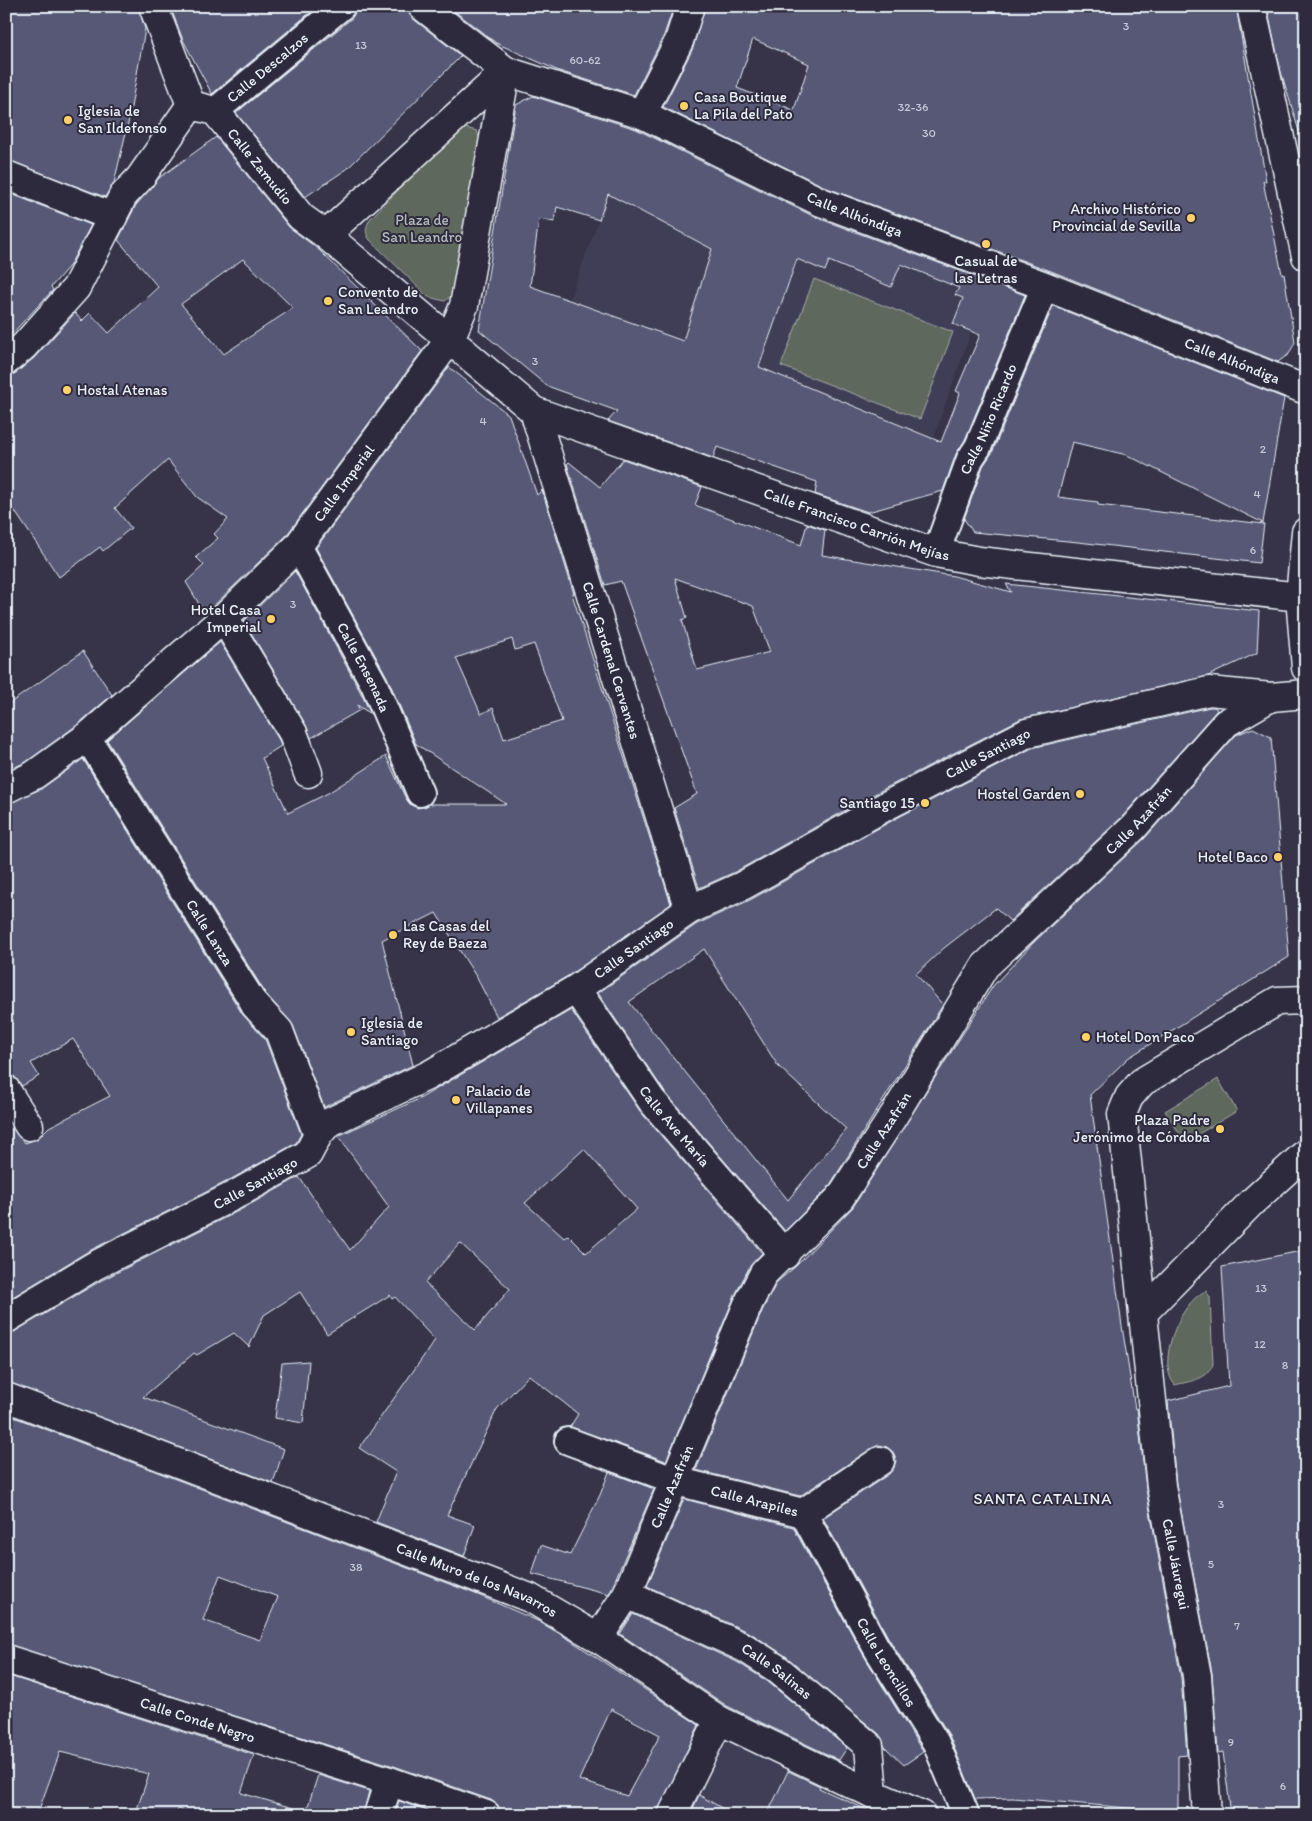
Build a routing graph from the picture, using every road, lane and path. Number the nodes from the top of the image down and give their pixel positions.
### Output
1 (153, 6) edge
2 (342, 6) edge
3 (422, 6) edge
4 (690, 6) edge
5 (1251, 6) edge
6 (506, 71) junction
7 (203, 108) junction
8 (642, 114) junction
9 (6, 175) edge
10 (113, 217) junction
11 (326, 235) junction
12 (1306, 256) edge
13 (1045, 286) junction
14 (450, 338) junction
15 (6, 360) edge
16 (1306, 390) edge
17 (534, 411) junction
18 (1306, 532) edge
19 (298, 546) junction
20 (936, 554) junction
21 (1300, 597) junction
22 (224, 618) junction
23 (1306, 668) edge
24 (1306, 694) edge
25 (1271, 697) junction
26 (87, 737) junction
27 (308, 773) dead end
28 (6, 789) edge
29 (420, 793) dead end
30 (688, 910) junction
31 (576, 989) junction
32 (1306, 1000) edge
33 (255, 1005) joint
34 (6, 1090) edge
35 (29, 1126) dead end
36 (318, 1135) junction
37 (1306, 1153) edge
38 (784, 1255) junction
39 (1144, 1312) junction
40 (6, 1319) edge
41 (6, 1397) edge
42 (568, 1442) dead end
43 (880, 1461) dead end
44 (676, 1481) junction
45 (803, 1513) junction
46 (627, 1594) junction
47 (598, 1638) junction
48 (6, 1659) edge
49 (718, 1720) junction
50 (389, 1781) junction
51 (873, 1794) junction
52 (378, 1815) edge
53 (486, 1815) edge
54 (672, 1815) edge
55 (922, 1815) edge
56 (966, 1815) edge
57 (1207, 1815) edge

1 - 7 street, Calle Zamudio
2 - 7 street, Calle Descalzos
3 - 6 street, Calle Alhóndiga
4 - 8 street
5 - 12 street
6 - 8 street, Calle Alhóndiga
6 - 11 street
6 - 14 street
7 - 10 street
7 - 11 street, Calle Zamudio
8 - 13 street, Calle Alhóndiga
9 - 10 street
10 - 15 street
11 - 14 street
13 - 16 street, Calle Alhóndiga
13 - 20 street, Calle Niño Ricardo
14 - 17 street, Calle Francisco Carrión Mejías
14 - 19 street, Calle Imperial
17 - 20 street, Calle Francisco Carrión Mejías
17 - 30 street, Calle Cardenal Cervantes
18 - 21 street
19 - 22 street, Calle Imperial
19 - 29 street, Calle Ensenada
20 - 21 street, Calle Francisco Carrión Mejías
21 - 23 street
22 - 26 street, Calle Imperial
22 - 27 street
24 - 25 street, Calle Santiago
25 - 30 street, Calle Santiago
25 - 38 street, Calle Azafrán
26 - 28 street, Calle Imperial
26 - 33 street, Calle Lanza
30 - 31 street, Calle Santiago
31 - 36 street, Calle Santiago
31 - 38 street, Calle Ave María
32 - 39 street
33 - 36 street, Calle Lanza
34 - 35 street
36 - 40 street, Calle Santiago
37 - 39 street
38 - 44 street, Calle Azafrán
39 - 57 street, Calle Jáuregui
41 - 47 street, Calle Muro de los Navarros
42 - 44 street
43 - 45 street, Calle Arapiles
44 - 45 street, Calle Arapiles
44 - 46 street, Calle Azafrán
45 - 56 street, Calle Leoncillos
46 - 47 street, Calle Azafrán
46 - 51 street, Calle Salinas
47 - 49 street, Calle Muro de los Navarros
48 - 50 street, Calle Conde Negro
49 - 51 street, Calle Muro de los Navarros
49 - 54 street
50 - 52 street
50 - 53 street, Calle Conde Negro
51 - 55 street, Calle Muro de los Navarros

